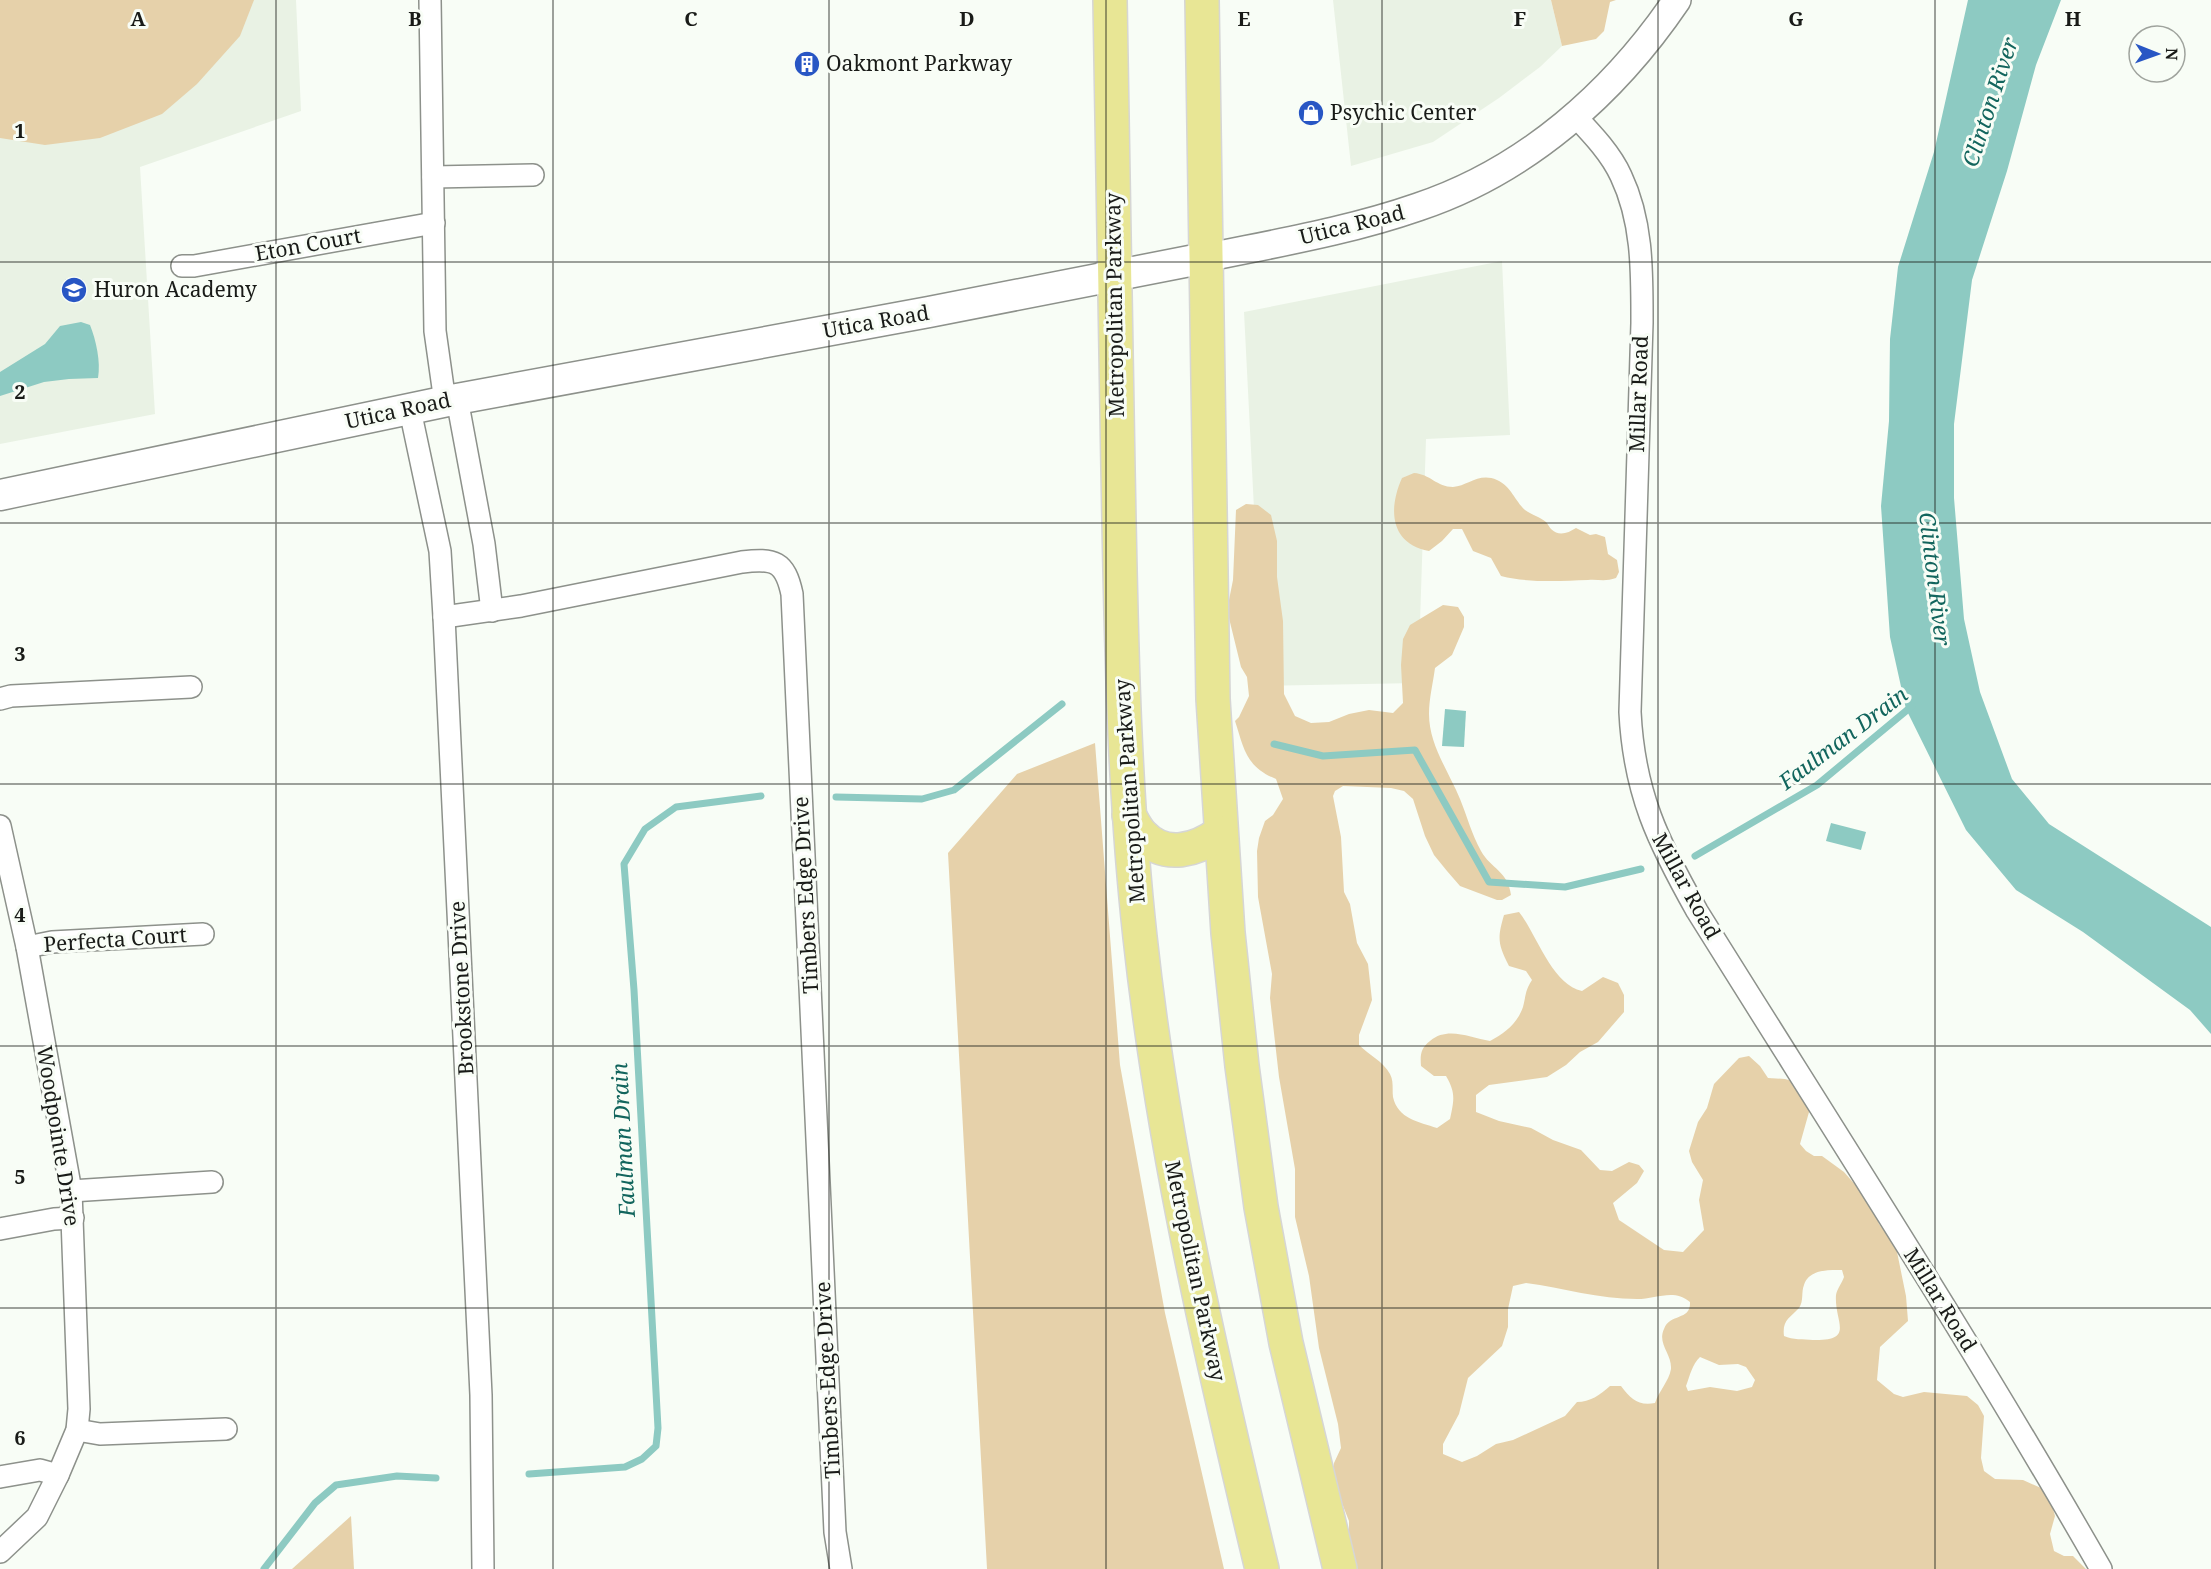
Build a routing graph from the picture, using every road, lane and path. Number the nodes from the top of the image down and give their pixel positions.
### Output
1 (430, 0) edge
2 (1110, 0) edge
3 (1202, 0) edge
4 (1677, 0) edge
5 (1576, 117) junction
6 (533, 176) dead end
7 (433, 177) junction
8 (434, 223) junction
9 (1205, 258) junction
10 (182, 266) dead end
11 (1115, 277) junction
12 (451, 400) junction
13 (410, 410) junction
14 (0, 495) edge
15 (492, 611) junction
16 (444, 617) junction
17 (190, 687) dead end
18 (0, 699) edge
19 (1129, 815) junction
20 (1220, 833) junction
21 (1, 839) edge
22 (202, 934) dead end
23 (27, 947) junction
24 (212, 1182) dead end
25 (71, 1191) junction
26 (73, 1218) junction
27 (0, 1229) edge
28 (226, 1429) dead end
29 (77, 1430) junction
30 (58, 1475) junction
31 (0, 1477) edge
32 (0, 1552) edge
33 (483, 1569) edge
34 (841, 1569) edge
35 (1262, 1569) edge
36 (1340, 1569) edge
37 (2101, 1569) edge

1 - 7 street
2 - 11 main road, Metropolitan Parkway
3 - 9 main road
4 - 5 street, Utica Road
5 - 9 street, Utica Road
5 - 37 street, Millar Road
6 - 7 street
7 - 8 street
8 - 10 street, Eton Court
8 - 12 street
9 - 11 main road, Utica Road
9 - 20 main road
11 - 12 main road, Utica Road
11 - 19 main road, Metropolitan Parkway
12 - 13 main road, Utica Road
12 - 15 street
13 - 14 main road, Utica Road
13 - 16 street, Brookstone Drive
15 - 16 street, Timbers Edge Drive
15 - 34 street, Timbers Edge Drive
16 - 33 street, Brookstone Drive
17 - 18 street
19 - 20 main road
19 - 35 main road, Metropolitan Parkway
20 - 36 main road
21 - 23 street, Woodpointe Drive
22 - 23 street, Perfecta Court
23 - 25 street, Woodpointe Drive
24 - 25 street
25 - 26 street, Woodpointe Drive
26 - 27 street
26 - 29 street, Woodpointe Drive
28 - 29 street
29 - 30 street, Woodpointe Drive
30 - 31 street
30 - 32 street, Woodpointe Drive

